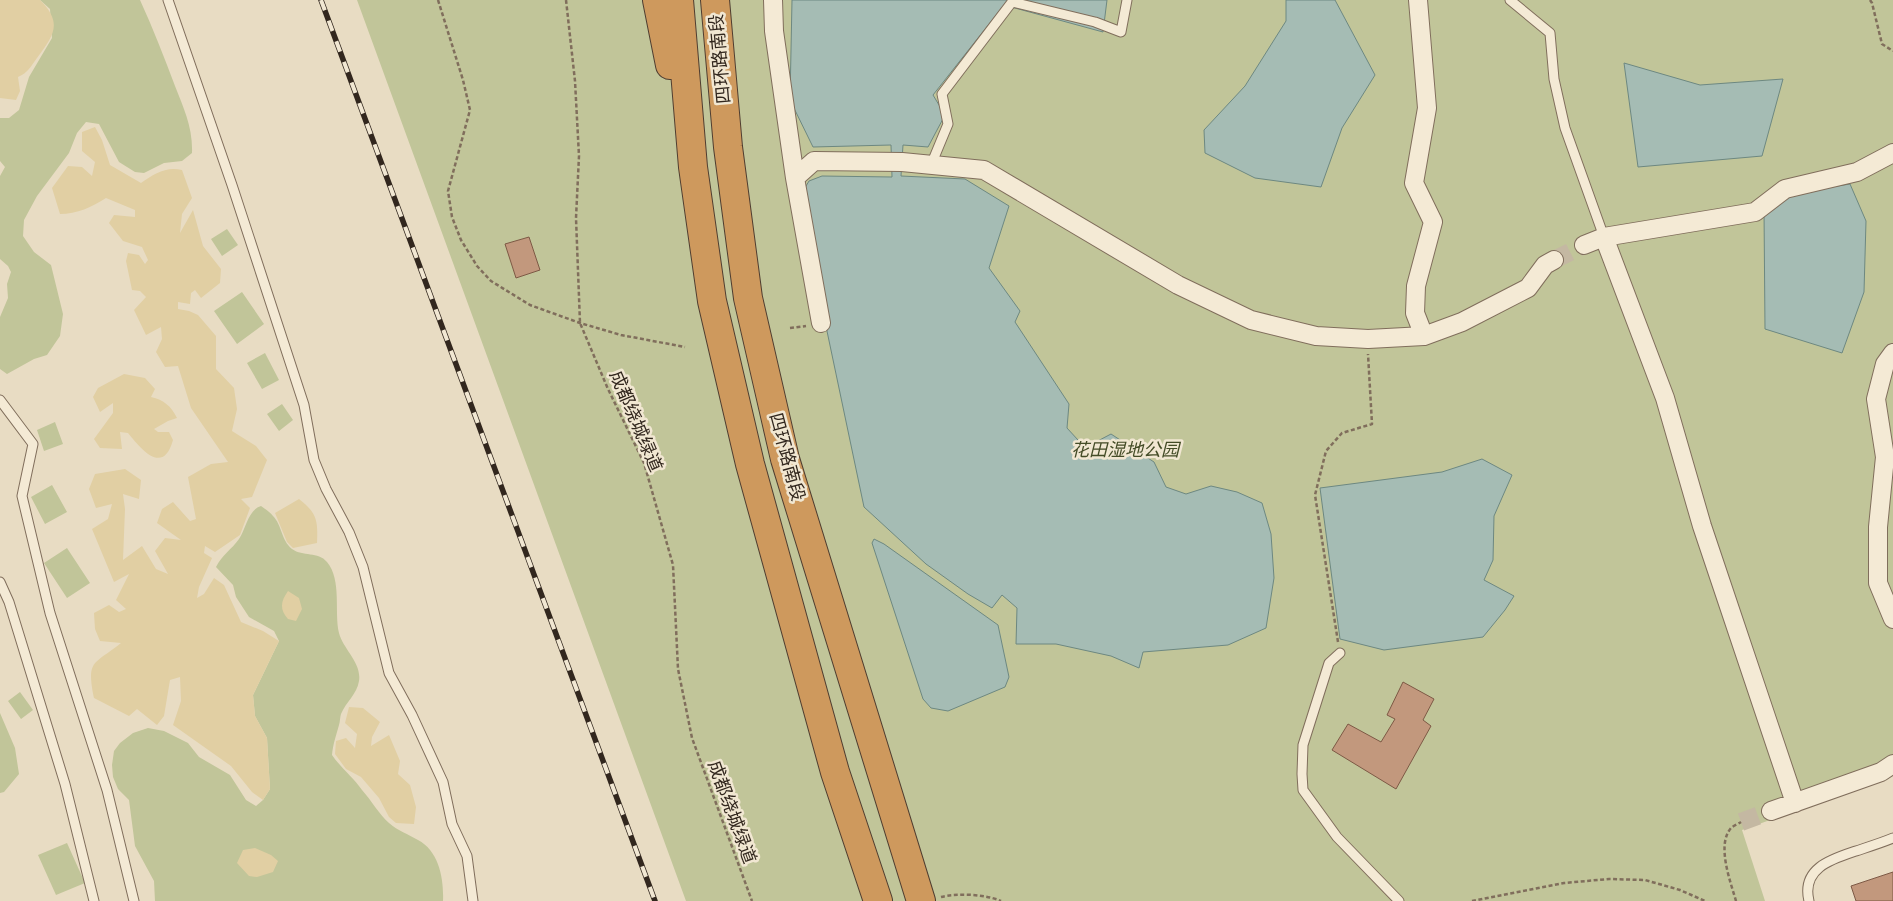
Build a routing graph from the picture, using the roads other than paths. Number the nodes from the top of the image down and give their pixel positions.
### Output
1 (168, 0) edge
2 (657, 0) edge
3 (679, 0) edge
4 (715, 0) edge
5 (728, 0) edge
6 (774, 0) edge
7 (1127, 0) edge
8 (1418, 0) edge
9 (1510, 0) edge
10 (728, 147) junction
11 (1893, 153) edge
12 (931, 165) junction
13 (694, 167) junction
14 (795, 178) junction
15 (1604, 238) junction
16 (1584, 245) tunnel mouth
17 (1554, 260) tunnel mouth
18 (821, 323) dead end
19 (1424, 336) junction
20 (1893, 353) edge
21 (0, 400) edge
22 (0, 582) edge
23 (1893, 618) edge
24 (1340, 653) road end
25 (1893, 764) edge
26 (1795, 803) junction
27 (1771, 811) tunnel mouth
28 (1893, 838) edge
29 (926, 896) edge
30 (94, 901) edge
31 (134, 901) edge
32 (473, 901) edge
33 (878, 901) edge
34 (1399, 901) edge
35 (1809, 901) edge

1 - 32 lane
2 - 13 highway
3 - 13 highway, 四环路南段
4 - 10 highway, 四环路南段
5 - 10 highway
6 - 14 street
7 - 12 lane
8 - 19 street
9 - 15 lane
10 - 29 highway, 四环路南段
11 - 15 street
12 - 14 street
12 - 19 street
13 - 33 highway, 四环路南段
14 - 18 street
15 - 16 street
15 - 26 street
17 - 19 street
20 - 23 street
21 - 31 lane
22 - 30 lane
24 - 34 lane
25 - 26 street
26 - 27 street
28 - 35 lane

